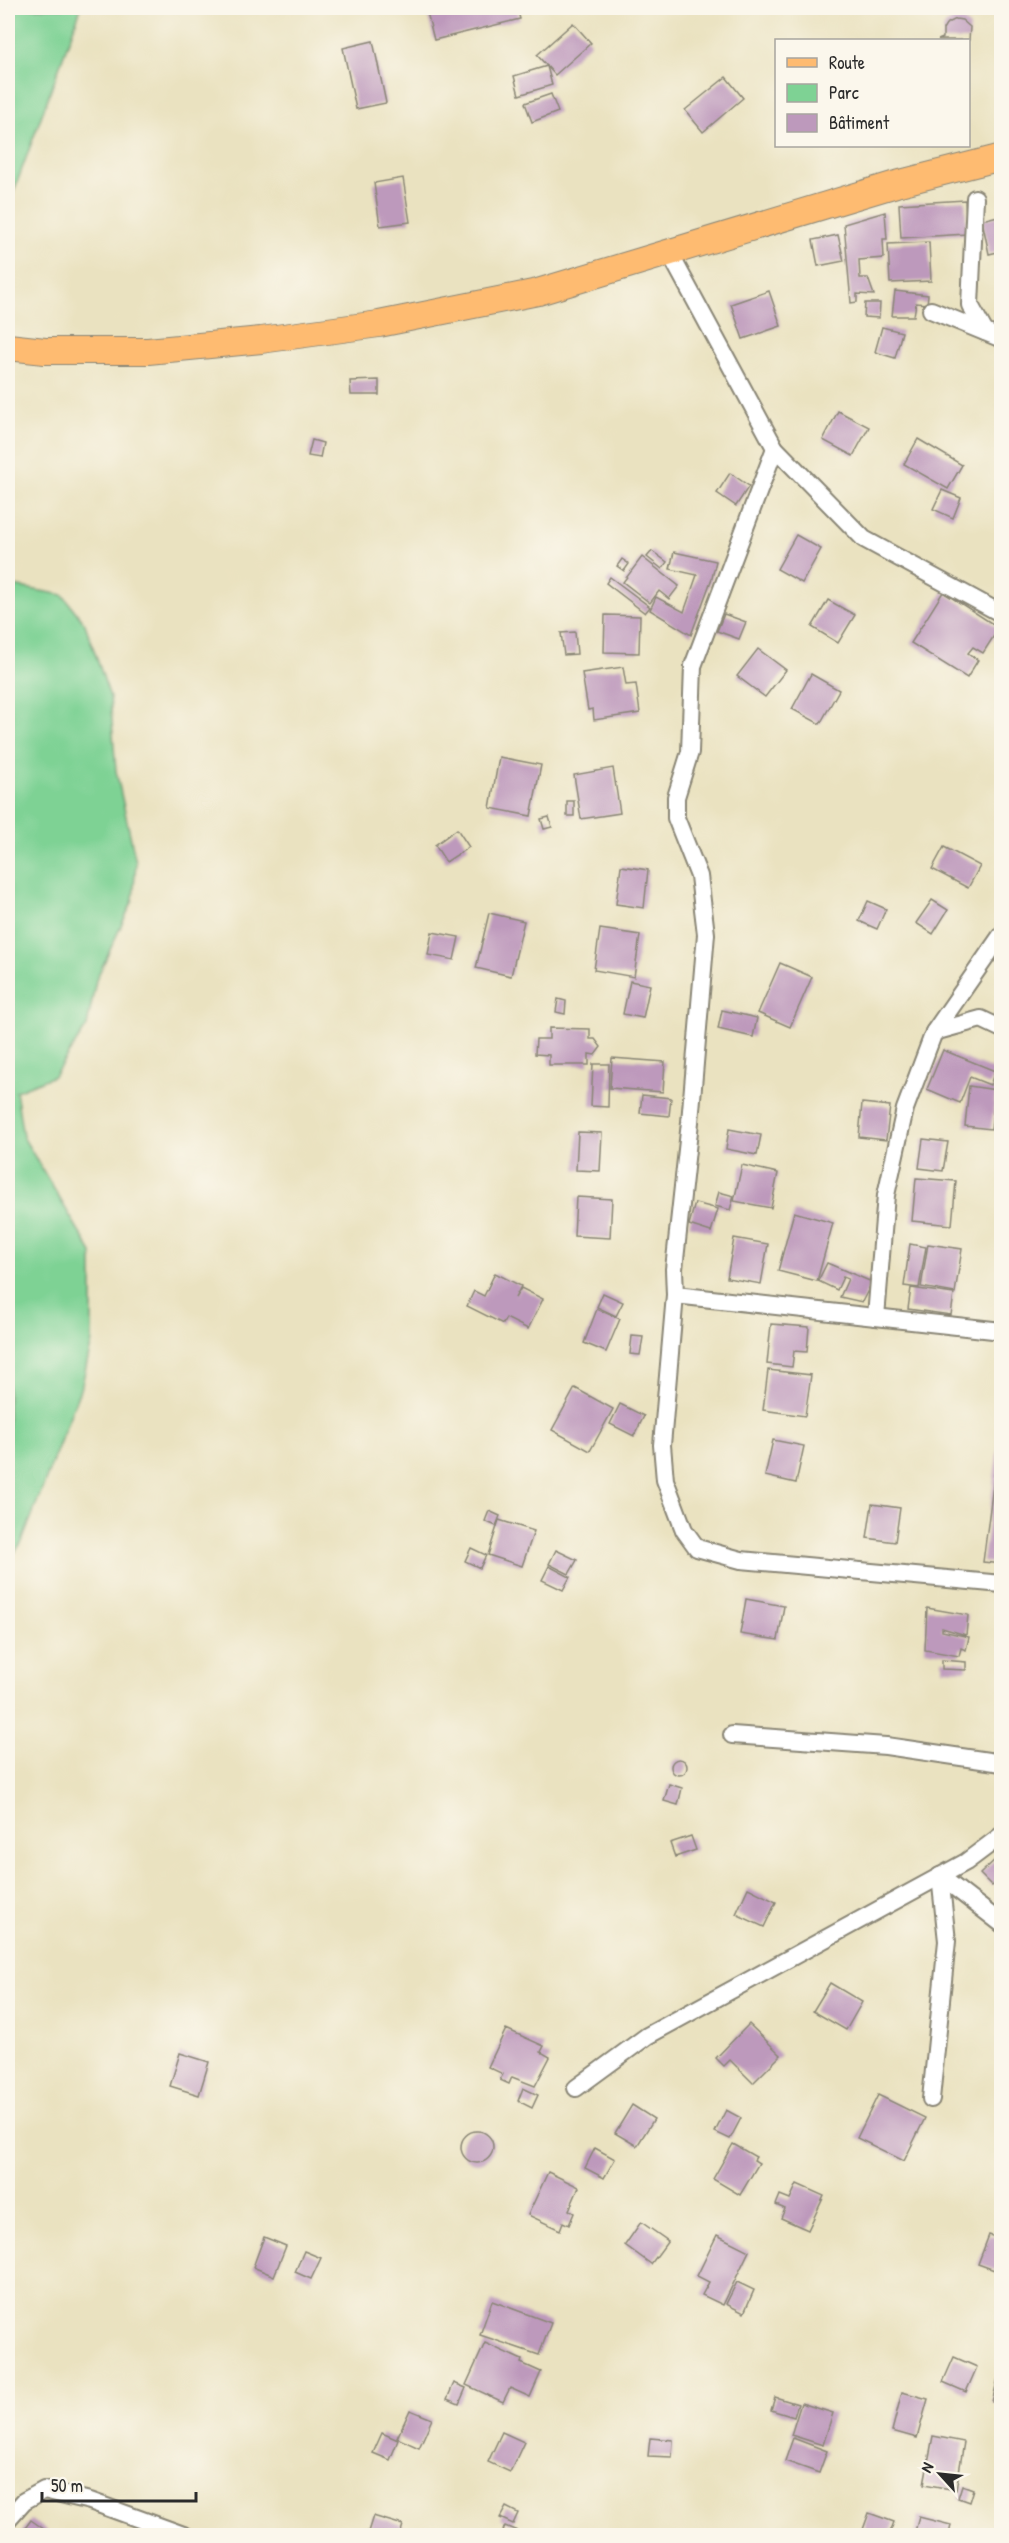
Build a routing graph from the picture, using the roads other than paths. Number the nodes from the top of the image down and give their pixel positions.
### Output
1 (1002, 157) edge
2 (975, 198) dead end
3 (669, 252) junction
4 (931, 310) dead end
5 (985, 332) junction
6 (1002, 339) edge
7 (8, 347) edge
8 (775, 448) junction
9 (1002, 614) edge
10 (1002, 934) edge
11 (1002, 1029) edge
12 (934, 1032) junction
13 (675, 1295) junction
14 (876, 1317) junction
15 (1002, 1331) edge
16 (1002, 1584) edge
17 (732, 1735) dead end
18 (1002, 1763) edge
19 (1002, 1835) edge
20 (940, 1876) junction
21 (1002, 1924) edge
22 (576, 2088) dead end
23 (931, 2100) dead end
24 (8, 2519) edge
25 (186, 2535) edge

1 - 3 main road
2 - 5 street
3 - 7 main road
3 - 8 street
4 - 5 street
5 - 6 street
8 - 9 street
8 - 13 street
10 - 12 street
11 - 12 street
12 - 14 street
13 - 14 street
13 - 16 street
14 - 15 street
17 - 18 street
19 - 20 street
20 - 21 street
20 - 22 street
20 - 23 street
24 - 25 street

